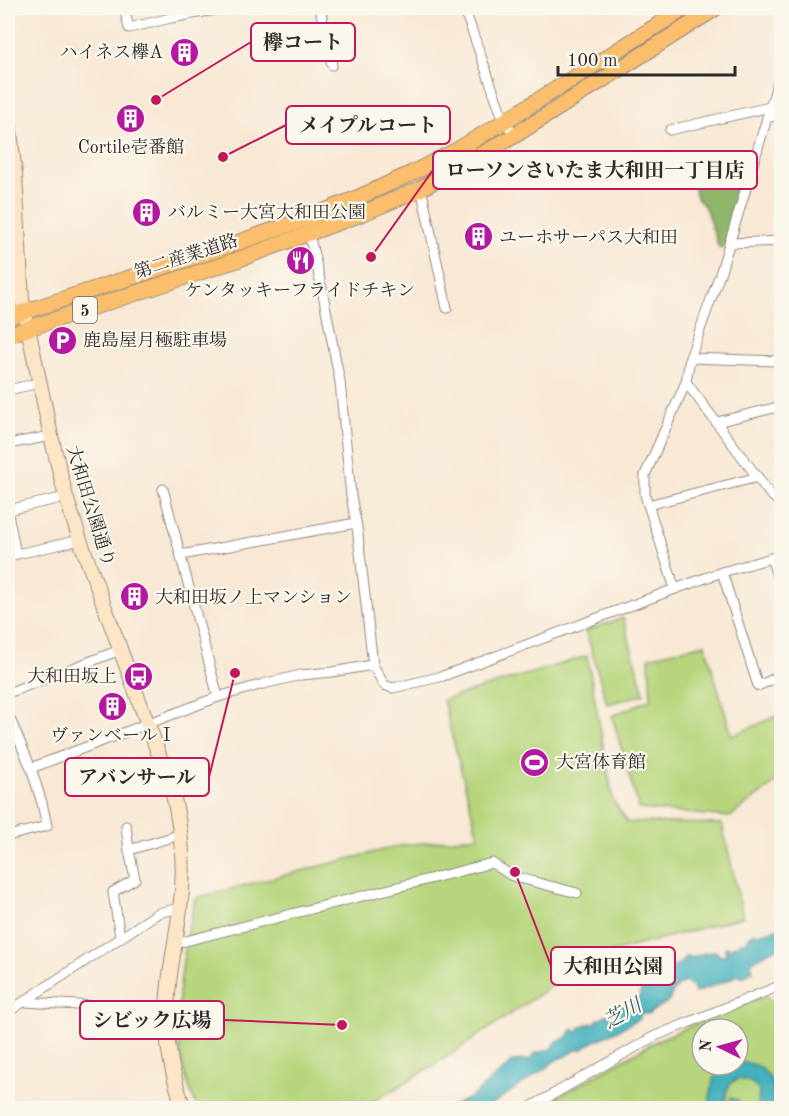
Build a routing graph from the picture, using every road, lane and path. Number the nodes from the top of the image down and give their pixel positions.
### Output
1 (124, 8) edge
2 (170, 8) edge
3 (225, 8) edge
4 (320, 8) edge
5 (464, 8) edge
6 (685, 8) edge
7 (716, 8) edge
8 (171, 18) junction
9 (332, 65) dead end
10 (782, 68) edge
11 (769, 112) junction
12 (8, 115) edge
13 (782, 116) edge
14 (505, 122) junction
15 (670, 130) dead end
16 (514, 136) junction
17 (420, 189) junction
18 (309, 234) junction
19 (782, 241) edge
20 (729, 243) junction
21 (13, 271) edge
22 (447, 308) dead end
23 (24, 312) junction
24 (8, 317) edge
25 (27, 329) junction
26 (8, 335) edge
27 (690, 358) junction
28 (686, 382) junction
29 (39, 383) junction
30 (782, 387) edge
31 (8, 390) edge
32 (782, 406) edge
33 (717, 422) junction
34 (51, 436) junction
35 (8, 444) edge
36 (758, 477) junction
37 (163, 489) dead end
38 (66, 497) junction
39 (782, 504) edge
40 (648, 505) junction
41 (8, 512) edge
42 (356, 523) junction
43 (80, 540) junction
44 (12, 555) edge
45 (181, 555) junction
46 (782, 555) edge
47 (771, 558) junction
48 (722, 572) junction
49 (675, 589) junction
50 (782, 589) edge
51 (120, 650) junction
52 (373, 665) junction
53 (782, 675) edge
54 (8, 693) edge
55 (218, 697) junction
56 (8, 714) edge
57 (148, 723) junction
58 (32, 768) junction
59 (126, 826) dead end
60 (182, 834) junction
61 (8, 836) edge
62 (129, 850) junction
63 (577, 893) dead end
64 (180, 908) junction
65 (120, 938) junction
66 (174, 944) junction
67 (782, 985) edge
68 (24, 1002) junction
69 (167, 1010) junction
70 (8, 1012) edge
71 (184, 1108) edge
72 (529, 1108) edge

1 - 8 street
2 - 8 street
3 - 8 street
4 - 9 street
5 - 14 street
6 - 14 main road, 第二産業道路 / 5
7 - 16 main road, 第二産業道路 / 5
10 - 11 street
11 - 13 street
11 - 15 street
11 - 20 street
12 - 21 street, 大和田公園通り
14 - 16 street
14 - 23 main road, 第二産業道路 / 5
16 - 17 main road, 第二産業道路 / 5
17 - 18 main road, 第二産業道路 / 5
17 - 22 street
18 - 25 main road, 第二産業道路 / 5
18 - 42 street
19 - 20 street
20 - 27 street
21 - 23 street, 大和田公園通り
23 - 24 main road, 第二産業道路 / 5
23 - 25 street, 大和田公園通り
25 - 26 main road, 第二産業道路 / 5
25 - 29 street, 大和田公園通り
27 - 28 street
27 - 30 street
28 - 33 street
28 - 40 street
29 - 31 street
29 - 34 street, 大和田公園通り
32 - 33 street
33 - 36 street
34 - 35 street
34 - 38 street, 大和田公園通り
36 - 39 street
36 - 40 street
37 - 45 street
38 - 41 street
38 - 43 street, 大和田公園通り
40 - 49 street
41 - 44 street
42 - 45 street
42 - 52 street
43 - 44 street
43 - 51 street, 大和田公園通り
45 - 55 street
46 - 47 street
47 - 48 street
47 - 50 street
48 - 49 street
48 - 53 street
49 - 52 street
51 - 54 street
51 - 57 street, 大和田公園通り
52 - 55 street
55 - 57 street
56 - 58 street
57 - 58 street
57 - 60 street, 大和田公園通り
58 - 61 street
59 - 62 street
60 - 62 street
60 - 64 street, 大和田公園通り
62 - 65 street
63 - 66 street
64 - 65 street
64 - 66 street, 大和田公園通り
65 - 68 street
66 - 69 street, 大和田公園通り
67 - 72 street
68 - 69 street
68 - 70 street
69 - 71 street, 大和田公園通り

